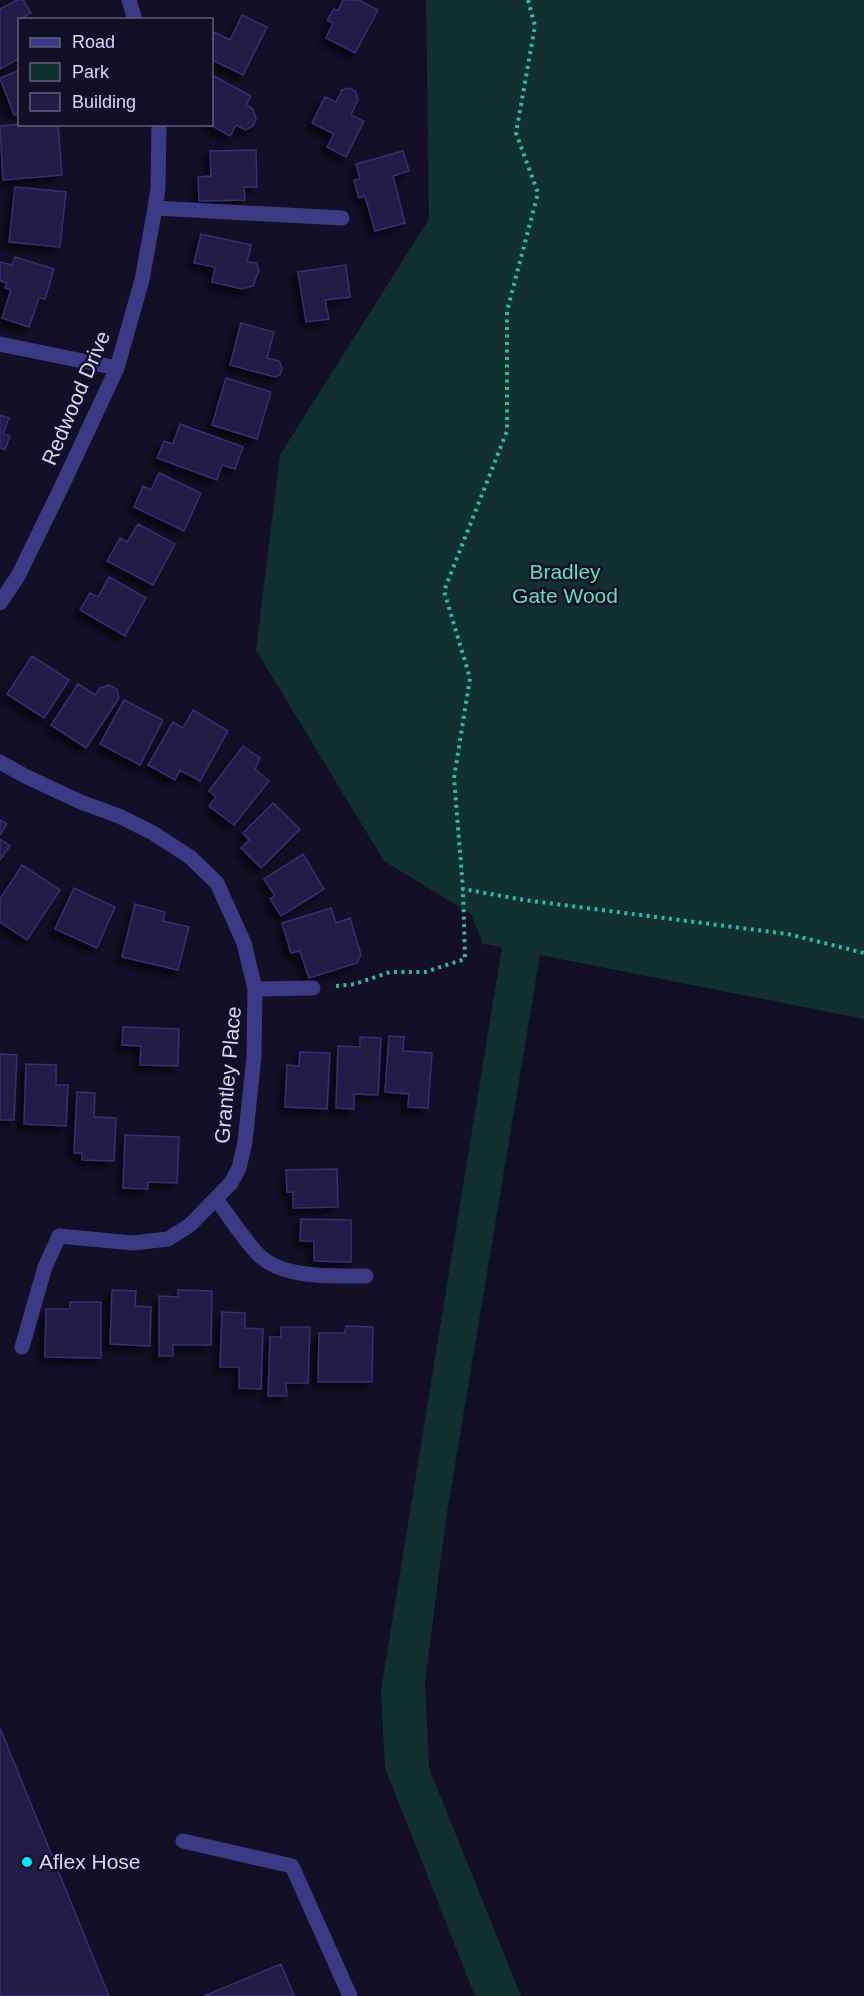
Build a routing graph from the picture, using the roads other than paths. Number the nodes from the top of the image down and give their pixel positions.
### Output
1 (134, 1) edge
2 (135, 18) edge
3 (159, 126) edge
4 (155, 208) junction
5 (342, 218) dead end
6 (0, 344) edge
7 (117, 368) junction
8 (0, 603) edge
9 (0, 762) edge
10 (313, 988) road end
11 (255, 989) junction
12 (216, 1199) junction
13 (366, 1276) dead end
14 (22, 1347) dead end
15 (183, 1841) dead end
16 (350, 1996) edge

1 - 2 street
3 - 4 street, Redwood Drive
4 - 5 street
4 - 7 street, Redwood Drive
6 - 7 street
7 - 8 street, Redwood Drive
9 - 11 street, Grantley Place
10 - 11 street, Grantley Place
11 - 12 street, Grantley Place
12 - 13 street
12 - 14 street, Grantley Place
15 - 16 street

